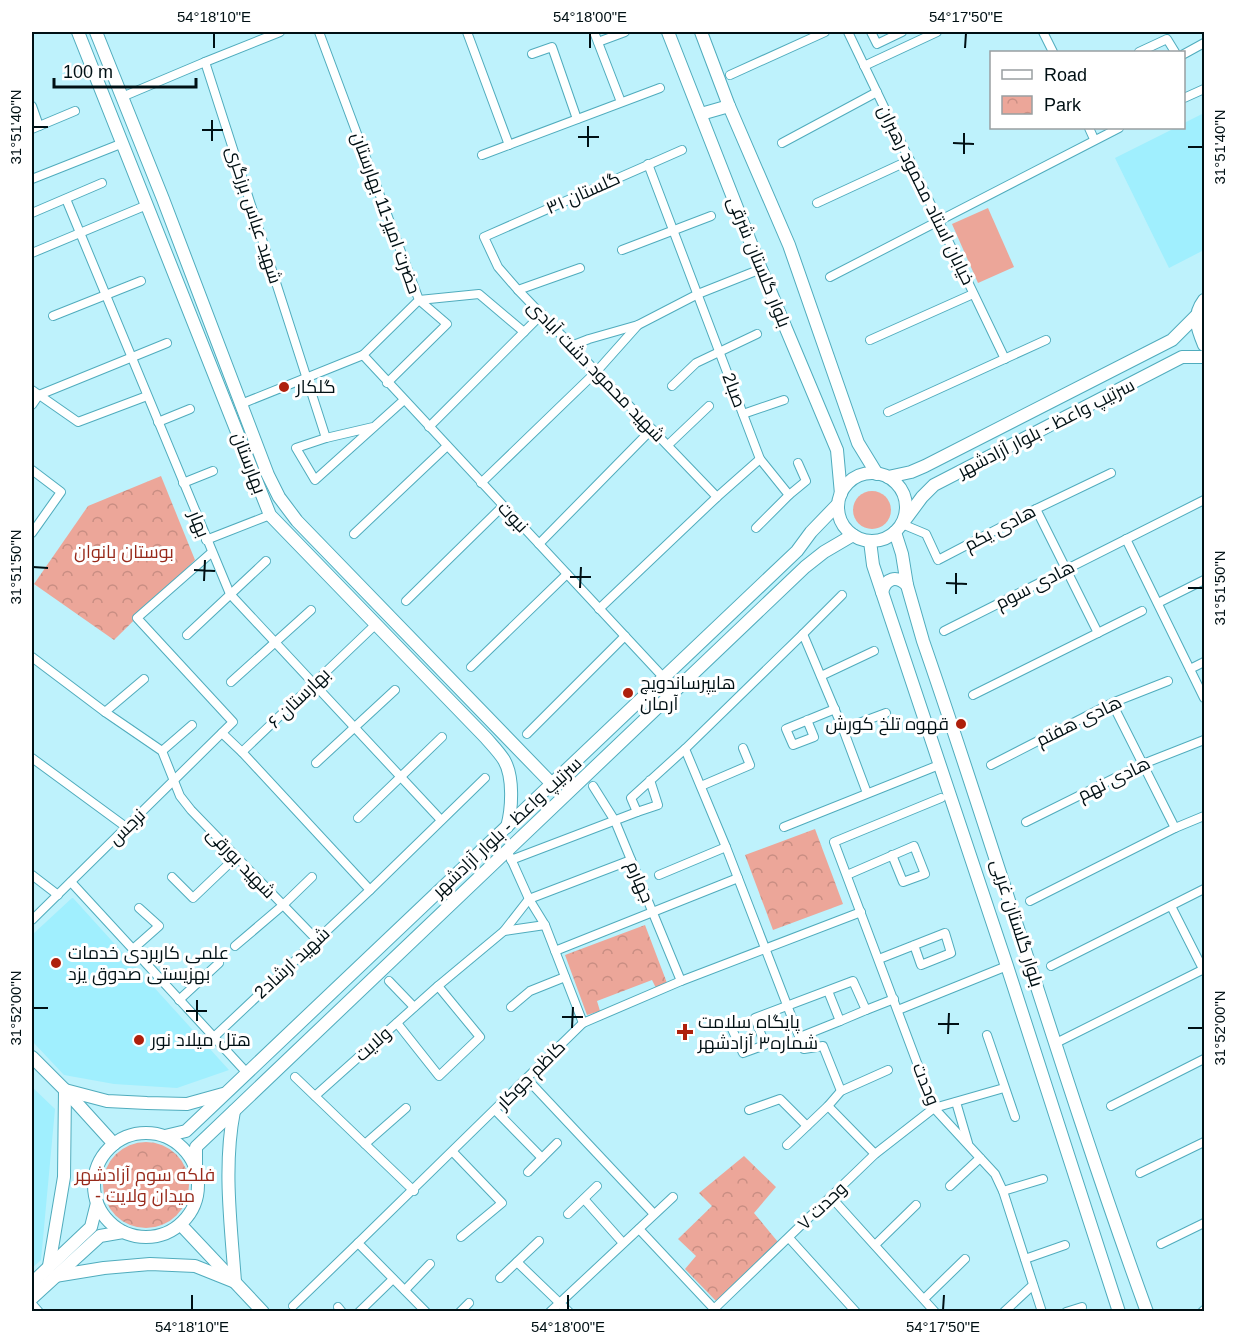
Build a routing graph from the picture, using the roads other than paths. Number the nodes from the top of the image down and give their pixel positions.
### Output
1 (78, 32) edge
2 (96, 32) edge
3 (280, 32) edge
4 (319, 32) edge
5 (467, 32) edge
6 (594, 32) edge
7 (625, 32) edge
8 (668, 32) edge
9 (702, 32) edge
10 (825, 32) edge
11 (848, 32) edge
12 (871, 32) edge
13 (902, 32) edge
14 (937, 32) edge
15 (1043, 32) edge
16 (598, 42) junction
17 (1204, 43) edge
18 (1052, 51) edge
19 (1141, 51) edge
20 (1174, 51) edge
21 (1185, 53) edge
22 (532, 54) dead end
23 (205, 62) junction
24 (864, 66) junction
25 (730, 75) dead end
26 (660, 88) dead end
27 (1204, 89) edge
28 (877, 92) junction
29 (122, 97) junction
30 (1185, 98) edge
31 (621, 102) junction
32 (32, 106) edge
33 (729, 106) junction
34 (75, 111) dead end
35 (701, 114) junction
36 (577, 119) junction
37 (35, 127) edge
38 (1089, 129) edge
39 (1117, 129) edge
40 (1094, 139) junction
41 (123, 143) junction
42 (782, 143) dead end
43 (509, 145) junction
44 (682, 150) dead end
45 (482, 155) dead end
46 (910, 160) junction
47 (648, 164) junction
48 (32, 179) edge
49 (102, 183) dead end
50 (66, 199) junction
51 (163, 199) junction
52 (816, 203) dead end
53 (147, 205) junction
54 (32, 213) edge
55 (711, 216) dead end
56 (939, 221) junction
57 (674, 231) junction
58 (80, 233) junction
59 (484, 237) joint
60 (622, 250) dead end
61 (32, 253) edge
62 (580, 268) dead end
63 (761, 269) junction
64 (830, 277) dead end
65 (141, 281) dead end
66 (518, 290) junction
67 (698, 294) junction
68 (973, 294) junction
69 (106, 295) junction
70 (419, 300) junction
71 (1204, 300) edge
72 (542, 314) junction
73 (53, 316) dead end
74 (1196, 316) junction
75 (638, 325) junction
76 (524, 332) junction
77 (757, 334) dead end
78 (870, 340) dead end
79 (1046, 340) dead end
80 (167, 343) dead end
81 (1204, 345) edge
82 (571, 346) junction
83 (720, 353) junction
84 (363, 355) junction
85 (1204, 357) edge
86 (131, 358) junction
87 (1005, 359) junction
88 (597, 371) junction
89 (306, 378) junction
90 (387, 383) junction
91 (672, 386) dead end
92 (35, 393) edge
93 (147, 396) junction
94 (404, 400) junction
95 (784, 400) dead end
96 (241, 404) junction
97 (32, 405) edge
98 (708, 405) dead end
99 (190, 409) dead end
100 (228, 409) junction
101 (888, 412) dead end
102 (743, 414) junction
103 (158, 422) junction
104 (373, 427) junction
105 (429, 427) junction
106 (652, 429) junction
107 (326, 438) junction
108 (858, 442) junction
109 (668, 445) junction
110 (447, 446) junction
111 (837, 450) junction
112 (760, 459) junction
113 (798, 463) dead end
114 (32, 470) edge
115 (213, 471) dead end
116 (1111, 473) dead end
117 (882, 475) junction
118 (183, 483) junction
119 (481, 483) junction
120 (789, 495) junction
121 (717, 497) junction
122 (840, 499) junction
123 (1204, 500) edge
124 (503, 506) junction
125 (1036, 509) junction
126 (270, 514) junction
127 (756, 528) dead end
128 (898, 528) junction
129 (811, 532) junction
130 (32, 533) edge
131 (354, 534) dead end
132 (853, 535) junction
133 (206, 540) junction
134 (1126, 540) junction
135 (870, 541) junction
136 (539, 544) junction
137 (825, 552) junction
138 (211, 553) junction
139 (266, 561) dead end
140 (1066, 569) junction
141 (567, 574) junction
142 (1204, 580) edge
143 (907, 585) junction
144 (882, 592) junction
145 (230, 594) junction
146 (842, 595) dead end
147 (406, 601) dead end
148 (1158, 603) junction
149 (599, 609) junction
150 (311, 610) dead end
151 (1142, 611) dead end
152 (386, 613) junction
153 (375, 624) junction
154 (944, 631) dead end
155 (1098, 633) junction
156 (803, 634) junction
157 (187, 635) dead end
158 (625, 636) junction
159 (274, 642) junction
160 (874, 651) dead end
161 (32, 657) edge
162 (1204, 662) edge
163 (471, 667) dead end
164 (1190, 669) junction
165 (821, 676) junction
166 (664, 678) junction
167 (144, 679) dead end
168 (1168, 681) dead end
169 (231, 682) dead end
170 (314, 684) junction
171 (395, 690) dead end
172 (973, 695) dead end
173 (1204, 698) edge
174 (1112, 704) junction
175 (835, 709) junction
176 (105, 712) junction
177 (886, 712) dead end
178 (807, 720) junction
179 (192, 725) dead end
180 (354, 727) junction
181 (843, 729) junction
182 (222, 733) junction
183 (527, 734) dead end
184 (442, 737) dead end
185 (1204, 740) edge
186 (685, 748) junction
187 (743, 748) dead end
188 (162, 751) junction
189 (242, 752) junction
190 (32, 758) edge
191 (316, 763) dead end
192 (1143, 764) junction
193 (939, 765) junction
194 (991, 765) dead end
195 (401, 777) junction
196 (485, 778) dead end
197 (650, 780) junction
198 (174, 781) junction
199 (550, 782) junction
200 (593, 786) dead end
201 (701, 786) junction
202 (867, 793) junction
203 (941, 798) dead end
204 (637, 812) junction
205 (511, 813) junction
206 (1204, 816) edge
207 (358, 818) dead end
208 (441, 820) junction
209 (615, 821) junction
210 (1026, 822) dead end
211 (126, 827) junction
212 (507, 827) junction
213 (784, 827) dead end
214 (1175, 828) junction
215 (726, 847) junction
216 (509, 855) junction
217 (892, 855) junction
218 (236, 857) junction
219 (631, 860) junction
220 (32, 875) edge
221 (659, 875) dead end
222 (847, 875) junction
223 (172, 877) dead end
224 (312, 877) dead end
225 (738, 878) junction
226 (71, 882) junction
227 (1204, 889) edge
228 (370, 890) junction
229 (58, 895) junction
230 (529, 899) junction
231 (1030, 901) dead end
232 (282, 906) junction
233 (1171, 906) junction
234 (139, 908) dead end
235 (652, 912) junction
236 (861, 912) junction
237 (32, 920) edge
238 (545, 925) junction
239 (504, 931) junction
240 (317, 940) junction
241 (914, 945) junction
242 (235, 946) dead end
243 (133, 949) junction
244 (765, 950) junction
245 (555, 951) junction
246 (879, 959) junction
247 (219, 963) dead end
248 (1007, 966) junction
249 (1051, 966) dead end
250 (1204, 970) edge
251 (565, 977) junction
252 (389, 981) dead end
253 (681, 981) junction
254 (438, 986) junction
255 (828, 991) junction
256 (894, 999) junction
257 (179, 1000) junction
258 (788, 1005) junction
259 (414, 1007) junction
260 (511, 1007) dead end
261 (866, 1010) junction
262 (898, 1010) junction
263 (840, 1021) junction
264 (397, 1023) junction
265 (583, 1023) junction
266 (732, 1029) dead end
267 (987, 1035) dead end
268 (213, 1037) junction
269 (800, 1037) junction
270 (1056, 1043) junction
271 (32, 1057) edge
272 (1204, 1059) edge
273 (888, 1070) dead end
274 (247, 1073) junction
275 (295, 1077) dead end
276 (527, 1079) junction
277 (1004, 1088) junction
278 (65, 1089) junction
279 (841, 1091) junction
280 (225, 1094) junction
281 (315, 1096) junction
282 (956, 1102) junction
283 (828, 1106) junction
284 (1111, 1106) dead end
285 (406, 1108) dead end
286 (934, 1108) junction
287 (495, 1110) junction
288 (749, 1110) dead end
289 (234, 1111) junction
290 (1015, 1117) dead end
291 (807, 1126) junction
292 (165, 1136) junction
293 (1204, 1142) edge
294 (557, 1143) dead end
295 (114, 1144) junction
296 (365, 1144) junction
297 (787, 1145) dead end
298 (969, 1146) junction
299 (453, 1152) junction
300 (875, 1154) junction
301 (542, 1158) junction
302 (980, 1158) junction
303 (196, 1168) junction
304 (528, 1172) dead end
305 (1140, 1173) dead end
306 (1043, 1179) dead end
307 (597, 1186) dead end
308 (950, 1186) dead end
309 (414, 1191) junction
310 (1003, 1191) junction
311 (673, 1197) dead end
312 (831, 1197) junction
313 (584, 1199) junction
314 (97, 1203) junction
315 (916, 1205) dead end
316 (568, 1214) dead end
317 (654, 1214) junction
318 (1204, 1223) edge
319 (181, 1225) junction
320 (639, 1229) junction
321 (123, 1232) junction
322 (461, 1237) dead end
323 (789, 1238) junction
324 (539, 1241) dead end
325 (358, 1243) junction
326 (623, 1243) junction
327 (1161, 1244) dead end
328 (875, 1245) junction
329 (1065, 1245) dead end
330 (965, 1258) dead end
331 (1025, 1259) junction
332 (517, 1262) junction
333 (430, 1264) dead end
334 (52, 1271) junction
335 (393, 1278) junction
336 (500, 1278) dead end
337 (32, 1282) edge
338 (235, 1282) junction
339 (1033, 1285) junction
340 (405, 1290) junction
341 (32, 1298) edge
342 (924, 1299) junction
343 (560, 1302) junction
344 (470, 1303) dead end
345 (32, 1304) edge
346 (293, 1306) dead end
347 (1082, 1306) dead end
348 (715, 1310) edge
349 (39, 1311) edge
350 (263, 1311) edge
351 (359, 1311) edge
352 (426, 1311) edge
353 (460, 1311) edge
354 (550, 1311) edge
355 (569, 1311) edge
356 (856, 1311) edge
357 (936, 1311) edge
358 (1004, 1311) edge
359 (1042, 1311) edge
360 (1066, 1311) edge
361 (1119, 1311) edge
362 (1147, 1311) edge

1 - 41 main road, بهارستان
2 - 29 main road, بهارستان
3 - 23 street
4 - 70 street, حضرت امیر-11 بهارستان
5 - 43 street
6 - 16 street
7 - 16 street
8 - 35 main road, بلوار گلستان شرقی
9 - 33 main road, بلوار گلستان شرقی
10 - 25 street
11 - 24 street, خیابان استاد محمود رهبران
12 - 13 street
14 - 24 street
15 - 18 street
16 - 31 street
17 - 21 street
19 - 20 street
22 - 36 street
23 - 29 street
23 - 89 street, شهید عباس برزگری
24 - 28 street, خیابان استاد محمود رهبران
26 - 31 street
27 - 30 street
28 - 42 street
28 - 46 street, خیابان استاد محمود رهبران
29 - 51 main road, بهارستان
31 - 36 street
32 - 37 street
33 - 35 main road
33 - 108 main road, بلوار گلستان شرقی
34 - 37 street
35 - 63 main road, بلوار گلستان شرقی
36 - 43 street
38 - 40 street
39 - 40 street
40 - 56 street
41 - 48 street
41 - 53 main road, بهارستان
43 - 45 street
44 - 47 street, گلستان ۳۱
46 - 52 street
46 - 56 street, خیابان استاد محمود رهبران
47 - 57 street, صبا2
47 - 59 street, گلستان ۳۱
49 - 50 street
50 - 54 street
50 - 58 street, بهار
51 - 53 main road
51 - 96 main road, بهارستان
53 - 58 street
53 - 100 main road, بهارستان
55 - 57 street
56 - 64 street
56 - 68 street, خیابان استاد محمود رهبران
57 - 60 street
57 - 67 street, صبا2
58 - 61 street
58 - 69 street, بهار
59 - 66 street, شهید محمود دشت آبادی
62 - 66 street
63 - 67 street
63 - 111 main road, بلوار گلستان شرقی
65 - 69 street
66 - 72 street, شهید محمود دشت آبادی
67 - 75 street
67 - 83 street, صبا2
68 - 78 street
68 - 87 street, خیابان استاد محمود رهبران
69 - 73 street
69 - 86 street, بهار
70 - 76 street
70 - 84 street, حضرت امیر-11 بهارستان
70 - 90 street
71 - 74 main road, سرتیپ واعظ - بلوار آزادشهر
72 - 76 street
72 - 82 street, شهید محمود دشت آبادی
74 - 81 main road
74 - 117 main road, سرتیپ واعظ - بلوار آزادشهر
75 - 82 street
75 - 88 street
76 - 105 street
77 - 83 street
79 - 87 street
80 - 86 street
82 - 88 street, شهید محمود دشت آبادی
83 - 91 street
83 - 102 street, صبا2
84 - 89 street, حضرت امیر-11 بهارستان
84 - 90 street, نبوت
85 - 128 main road, سرتیپ واعظ - بلوار آزادشهر
86 - 92 street
86 - 93 street, بهار
87 - 101 street
88 - 106 street, شهید محمود دشت آبادی
88 - 119 street
89 - 96 street, حضرت امیر-11 بهارستان
89 - 107 street, شهید عباس برزگری
90 - 94 street, نبوت
92 - 93 street
92 - 97 street
93 - 103 street, بهار
94 - 104 street
94 - 105 street, نبوت
95 - 102 street
96 - 100 main road
96 - 152 main road, بهارستان
98 - 109 street
99 - 103 street
100 - 126 main road, بهارستان
102 - 112 street, صبا2
103 - 118 street, بهار
104 - 107 street
104 - 107 street
105 - 110 street, نبوت
106 - 109 street, شهید محمود دشت آبادی
106 - 136 street
108 - 111 main road
108 - 117 main road, بلوار گلستان شرقی
109 - 121 street, شهید محمود دشت آبادی
110 - 119 street, نبوت
110 - 131 street
111 - 122 main road, بلوار گلستان شرقی
112 - 120 street, صبا2
112 - 121 street
113 - 120 street
114 - 130 street
115 - 118 street
116 - 125 street, هادی یکم
117 - 122 main road
117 - 128 main road
118 - 133 street, بهار
119 - 124 street, نبوت
120 - 127 street
121 - 149 street
122 - 129 main road, سرتیپ واعظ - بلوار آزادشهر
122 - 132 main road
123 - 134 street, هادی سوم
124 - 136 street, نبوت
124 - 147 street
125 - 128 street, هادی یکم
125 - 140 street
126 - 133 street
126 - 153 main road, بهارستان
128 - 135 main road
128 - 143 main road, بلوار گلستان غربی
129 - 137 main road
129 - 166 main road, سرتیپ واعظ - بلوار آزادشهر
132 - 135 main road
132 - 137 main road, سرتیپ واعظ - بلوار آزادشهر
133 - 138 street, بهار
134 - 140 street, هادی سوم
134 - 148 street
135 - 144 main road, بلوار گلستان غربی
136 - 141 street, نبوت
137 - 216 main road, سرتیپ واعظ - بلوار آزادشهر
138 - 145 street, بهار
138 - 182 street
139 - 145 street
140 - 154 street, هادی سوم
140 - 155 street
141 - 149 street, نبوت
141 - 163 street
142 - 148 street
143 - 144 main road
143 - 270 main road, بلوار گلستان غربی
144 - 193 main road, بلوار گلستان غربی
145 - 157 street
145 - 159 street, بهار
146 - 156 street
148 - 164 street
149 - 158 street, نبوت
150 - 159 street
151 - 155 street
152 - 153 main road
152 - 199 main road, بهارستان
153 - 170 street, بهارستان ۶
153 - 205 main road, بهارستان
155 - 172 street
156 - 165 street
156 - 186 street
158 - 166 street, نبوت
158 - 183 street
159 - 169 street
159 - 170 street, بهار
160 - 165 street
161 - 176 street
162 - 164 street
164 - 173 street
165 - 175 street
166 - 199 main road, سرتیپ واعظ - بلوار آزادشهر
167 - 176 street
168 - 174 street, هادی هفتم
170 - 180 street, بهار
170 - 189 street, بهارستان ۶
171 - 180 street
174 - 192 street
174 - 194 street, هادی هفتم
175 - 178 street
175 - 181 street
176 - 188 street
177 - 181 street
178 - 178 street
179 - 188 street
180 - 191 street
180 - 195 street, بهار
181 - 202 street
182 - 189 street
182 - 198 street, نرجس
184 - 195 street
185 - 192 street, هادی نهم
186 - 197 street
186 - 201 street
187 - 201 street
188 - 198 street, شهید بورقی
189 - 228 street
190 - 211 street
192 - 210 street, هادی نهم
192 - 214 street
193 - 202 street
193 - 248 main road, بلوار گلستان غربی
195 - 207 street
195 - 208 street, بهار
196 - 208 street, شهید ارشاد2
197 - 204 street
197 - 204 street
198 - 211 street, نرجس
198 - 218 street, شهید بورقی
199 - 205 main road
199 - 212 main road, سرتیپ واعظ - بلوار آزادشهر
200 - 209 street, جهارم
201 - 215 street
202 - 213 street
203 - 222 street, وحدت
204 - 209 street
205 - 212 main road, بهارستان
206 - 214 street
208 - 228 street, شهید ارشاد2
209 - 216 street
209 - 219 street, جهارم
211 - 226 street, نرجس
212 - 274 main road, سرتیپ واعظ - بلوار آزادشهر
214 - 231 street
215 - 221 street
215 - 225 street
216 - 230 street
216 - 289 main road, سرتیپ واعظ - بلوار آزادشهر
217 - 217 street
217 - 222 street
218 - 223 street
218 - 232 street, شهید بورقی
219 - 230 street
219 - 235 street, جهارم
220 - 229 street
222 - 236 street, وحدت
224 - 232 street
225 - 235 street
225 - 244 street
226 - 229 street, نرجس
226 - 243 street
227 - 233 street
228 - 240 street, شهید ارشاد2
229 - 237 street, نرجس
230 - 238 street
230 - 239 street, ولایت
232 - 240 street, شهید بورقی
232 - 242 street
233 - 249 street
233 - 250 street
234 - 243 street
235 - 245 street
235 - 253 street, جهارم
236 - 244 street, کاظم جوکار
236 - 246 street, وحدت
238 - 239 street
238 - 245 street
239 - 254 street, ولایت
240 - 268 street, شهید ارشاد2
241 - 241 street
241 - 246 street
243 - 257 street
244 - 253 street, کاظم جوکار
244 - 258 street
245 - 251 street
246 - 256 street, وحدت
247 - 257 street
248 - 262 street
248 - 361 main road, بلوار گلستان غربی
250 - 270 street
251 - 260 street
251 - 265 street
252 - 259 street
253 - 265 street, کاظم جوکار
254 - 259 street, ولایت
254 - 264 street
255 - 258 street
255 - 261 street
255 - 263 street
256 - 261 street
256 - 262 street, وحدت
257 - 268 street
258 - 266 street
258 - 269 street
259 - 264 street, ولایت
261 - 263 street
262 - 286 street, وحدت
263 - 269 street
264 - 281 street, ولایت
265 - 276 street, کاظم جوکار
267 - 277 street
268 - 274 street
269 - 279 street
270 - 362 main road, بلوار گلستان غربی
271 - 278 main road
272 - 284 street
273 - 279 street
274 - 280 main road, سرتیپ واعظ - بلوار آزادشهر
275 - 281 street
276 - 287 street, کاظم جوکار
276 - 317 street
277 - 282 street
277 - 290 street
278 - 280 main road
278 - 295 main road
278 - 334 main road
279 - 283 street
280 - 292 main road, سرتیپ واعظ - بلوار آزادشهر
281 - 296 street
282 - 286 street
282 - 298 street
283 - 291 street
283 - 300 street
285 - 296 street
286 - 298 street, وحدت
286 - 300 street, وحدت ۷
287 - 299 street, کاظم جوکار
287 - 301 street
288 - 291 street
289 - 303 main road, سرتیپ واعظ - بلوار آزادشهر
289 - 338 main road
291 - 297 street
292 - 295 main road
292 - 303 main road
293 - 305 street
294 - 301 street
295 - 314 main road
296 - 309 street
298 - 302 street, وحدت
299 - 309 street, کاظم جوکار
299 - 322 street
300 - 312 street, وحدت ۷
301 - 304 street
302 - 308 street
302 - 310 street, وحدت
303 - 319 main road
306 - 310 street
307 - 313 street
309 - 325 street, کاظم جوکار
310 - 331 street, وحدت
311 - 317 street
312 - 323 street, وحدت ۷
312 - 328 street
313 - 316 street
313 - 326 street
314 - 321 main road
314 - 334 main road
315 - 328 street
317 - 320 street
318 - 327 street
319 - 321 main road
319 - 338 main road
320 - 326 street
320 - 348 street
321 - 334 main road
323 - 348 street, وحدت ۷
323 - 356 street
324 - 332 street
325 - 335 street
325 - 346 street, کاظم جوکار
326 - 343 street
328 - 342 street
329 - 331 street
330 - 342 street
331 - 339 street, وحدت
332 - 336 street
332 - 343 street
333 - 340 street
334 - 337 main road
334 - 338 main road
334 - 341 main road
335 - 340 street
335 - 351 street
338 - 350 main road
339 - 358 street
339 - 359 street, وحدت
340 - 352 street
342 - 357 street
343 - 354 street
343 - 355 street
344 - 353 street
345 - 349 street
347 - 360 street

